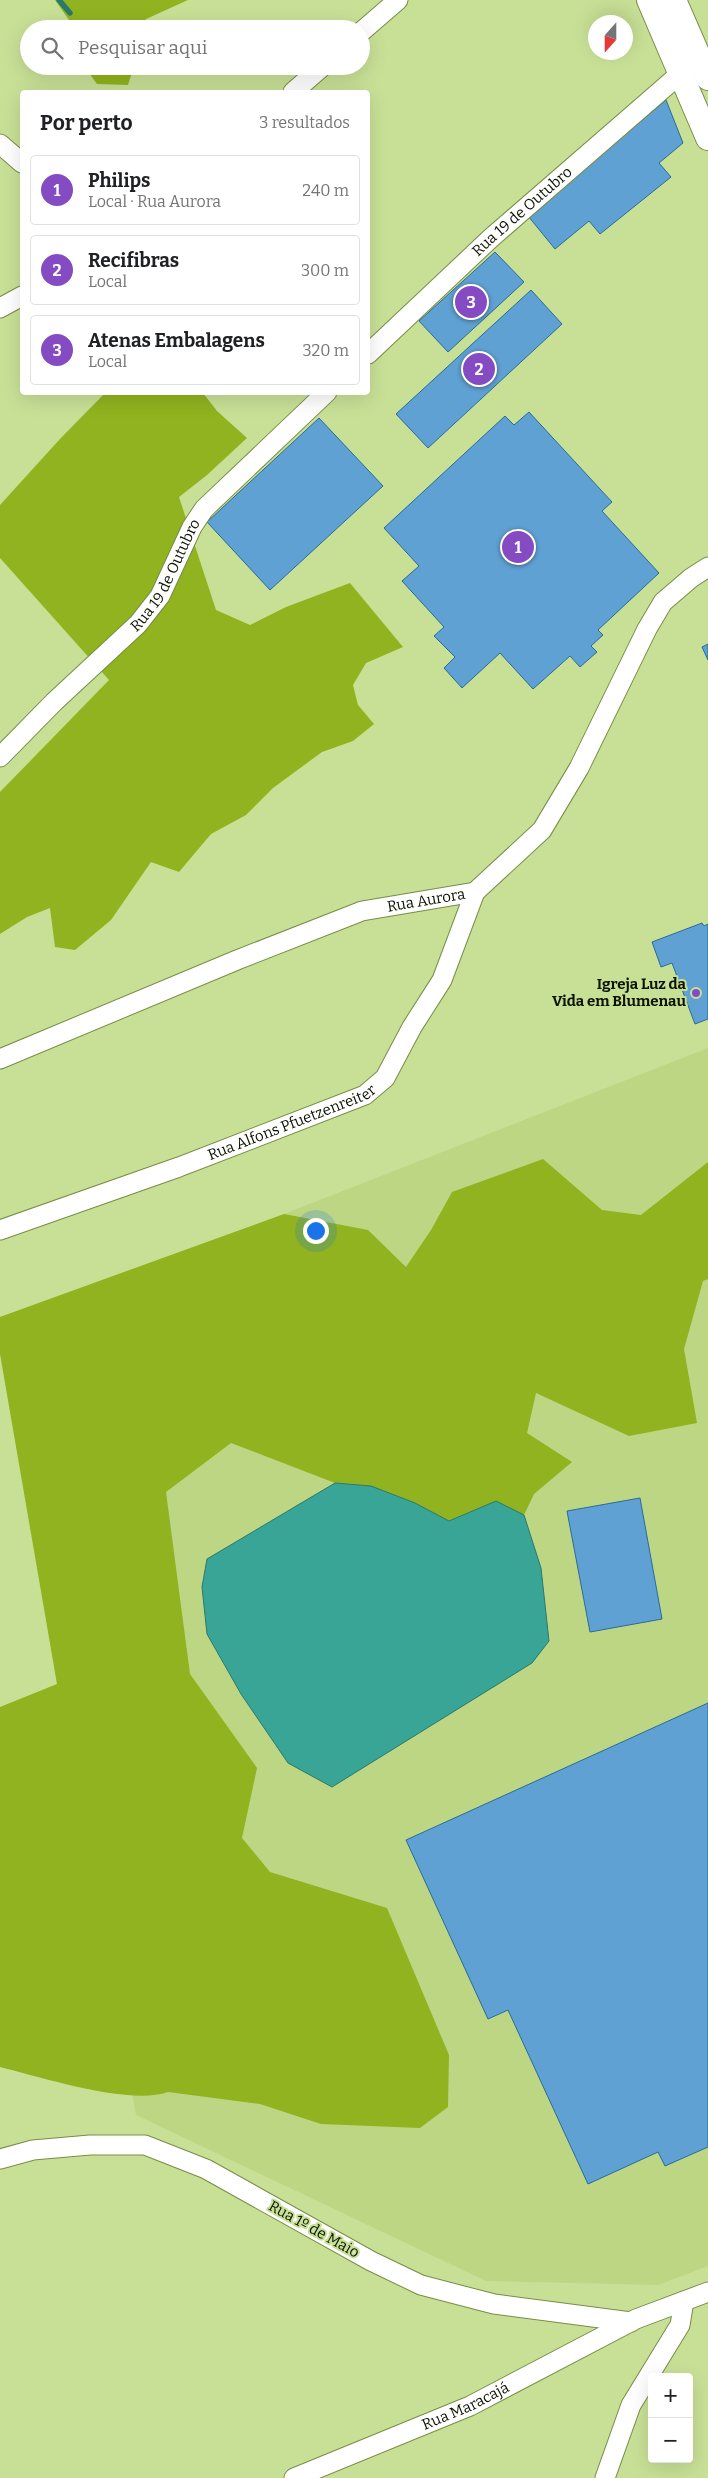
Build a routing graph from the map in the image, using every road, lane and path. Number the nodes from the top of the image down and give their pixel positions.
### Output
1 (398, 0) edge
2 (649, 0) edge
3 (674, 0) edge
4 (370, 24) edge
5 (680, 74) junction
6 (313, 75) edge
7 (708, 78) edge
8 (296, 90) edge
9 (708, 138) edge
10 (0, 144) edge
11 (20, 161) edge
12 (20, 297) edge
13 (0, 308) edge
14 (370, 352) edge
15 (324, 395) edge
16 (708, 567) edge
17 (0, 757) edge
18 (475, 892) junction
19 (0, 1059) edge
20 (0, 1230) edge
21 (0, 2158) edge
22 (708, 2292) edge
23 (684, 2301) junction
24 (632, 2322) junction
25 (294, 2478) edge
26 (605, 2478) edge

1 - 4 street
2 - 5 main road
3 - 7 main road
5 - 9 main road
5 - 14 street, Rua 19 de Outubro
6 - 8 street
10 - 11 street
12 - 13 street
15 - 17 street, Rua 19 de Outubro
16 - 18 street, Rua Aurora
18 - 19 street, Rua Aurora
18 - 20 street, Rua Alfons Pfuetzenreiter
21 - 24 street, Rua 1º de Maio
22 - 23 street, Rua Maracajá
23 - 24 street, Rua Maracajá
23 - 26 street
24 - 25 street, Rua Maracajá

